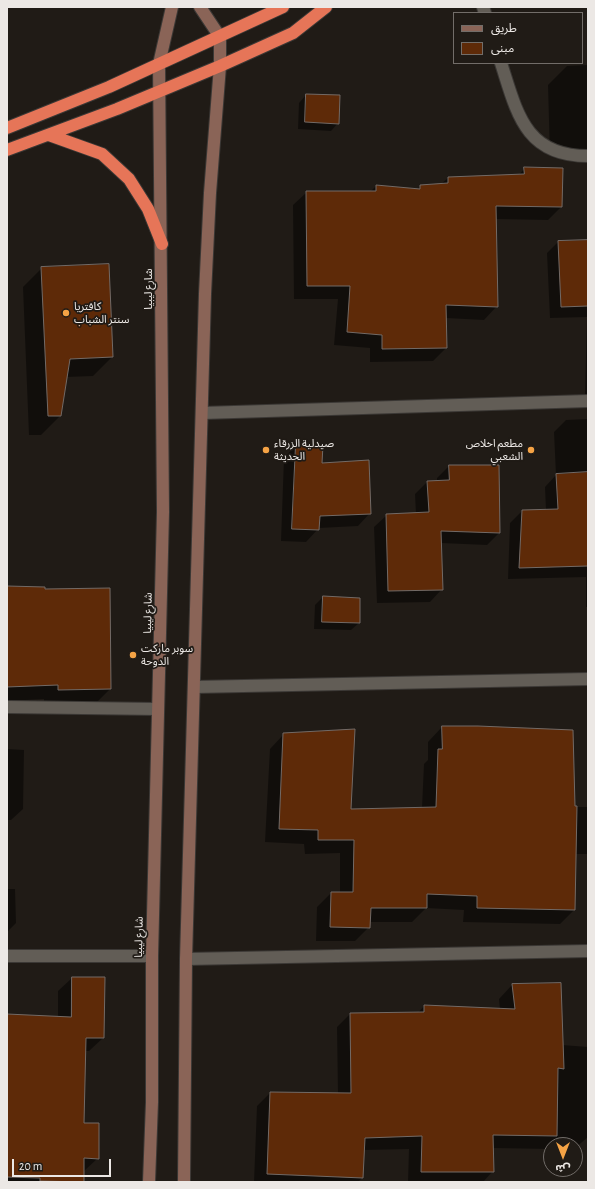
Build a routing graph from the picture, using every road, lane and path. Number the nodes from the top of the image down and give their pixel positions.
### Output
1 (172, 7) edge
2 (200, 7) edge
3 (283, 7) edge
4 (326, 7) edge
5 (220, 37) junction
6 (160, 64) junction
7 (501, 64) edge
8 (220, 66) junction
9 (160, 92) junction
10 (7, 128) edge
11 (49, 134) junction
12 (7, 150) edge
13 (588, 156) edge
14 (162, 244) junction
15 (588, 401) edge
16 (202, 413) junction
17 (588, 679) edge
18 (194, 686) junction
19 (7, 707) edge
20 (158, 709) junction
21 (588, 951) edge
22 (7, 956) edge
23 (152, 956) junction
24 (186, 959) junction
25 (149, 1182) edge
26 (184, 1182) edge

1 - 6 main road, شارع ليبيا
2 - 5 main road
3 - 5 highway
4 - 8 highway
5 - 6 highway
5 - 8 main road
6 - 9 main road, شارع ليبيا
6 - 10 highway
7 - 13 street
8 - 9 highway
8 - 16 main road
9 - 11 highway
9 - 14 main road, شارع ليبيا
11 - 12 highway
11 - 14 highway
14 - 20 main road, شارع ليبيا
15 - 16 street
16 - 18 main road
17 - 18 street
18 - 24 main road
19 - 20 street
20 - 23 main road, شارع ليبيا
21 - 24 street
22 - 23 street
23 - 25 main road, شارع ليبيا
24 - 26 main road

